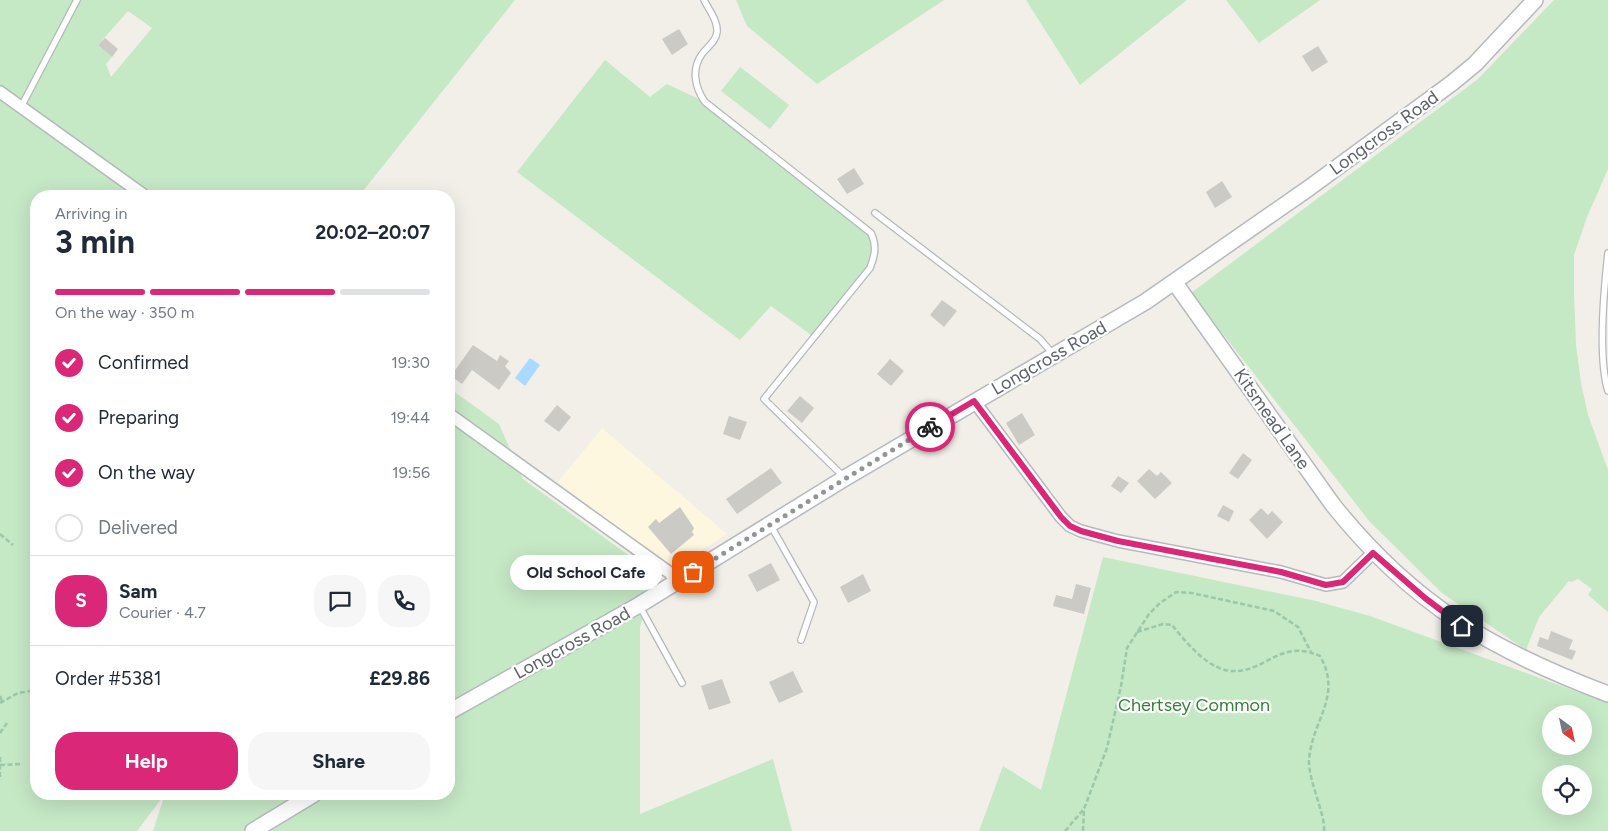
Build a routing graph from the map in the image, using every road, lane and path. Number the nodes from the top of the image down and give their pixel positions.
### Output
1 (77, 0) edge
2 (704, 0) edge
3 (1533, 1) edge
4 (0, 92) edge
5 (20, 107) junction
6 (137, 190) edge
7 (875, 213) dead end
8 (1608, 253) edge
9 (1175, 283) junction
10 (1053, 354) junction
11 (1608, 391) edge
12 (974, 401) junction
13 (455, 418) edge
14 (845, 478) junction
15 (771, 525) junction
16 (0, 534) edge
17 (13, 545) dead end
18 (1373, 553) junction
19 (677, 582) junction
20 (639, 605) junction
21 (1136, 632) junction
22 (801, 640) dead end
23 (1311, 652) junction
24 (682, 683) dead end
25 (30, 690) edge
26 (1608, 694) edge
27 (0, 696) edge
28 (1, 702) edge
29 (455, 709) edge
30 (7, 723) dead end
31 (0, 734) edge
32 (0, 757) edge
33 (21, 764) dead end
34 (1, 765) edge
35 (0, 777) edge
36 (304, 800) edge
37 (1084, 809) junction
38 (253, 831) edge
39 (1065, 831) edge
40 (1083, 831) edge
41 (1324, 831) edge

1 - 5 lane
2 - 14 lane
3 - 9 main road, Longcross Road
4 - 5 street
5 - 6 street
7 - 10 lane
8 - 11 lane
9 - 10 main road, Longcross Road
9 - 18 main road, Kitsmead Lane
10 - 12 main road, Longcross Road
12 - 14 main road, Longcross Road
12 - 18 street
13 - 19 street
14 - 15 main road, Longcross Road
15 - 19 main road, Longcross Road
15 - 22 lane
16 - 17 path
18 - 26 main road, Kitsmead Lane
19 - 20 main road, Longcross Road
20 - 24 lane
20 - 29 main road, Longcross Road
21 - 23 path
21 - 23 path
21 - 37 path
23 - 41 path
25 - 28 path
27 - 28 path
30 - 31 path
32 - 34 path
33 - 34 path
34 - 35 path
36 - 38 main road
37 - 39 path
37 - 40 path

